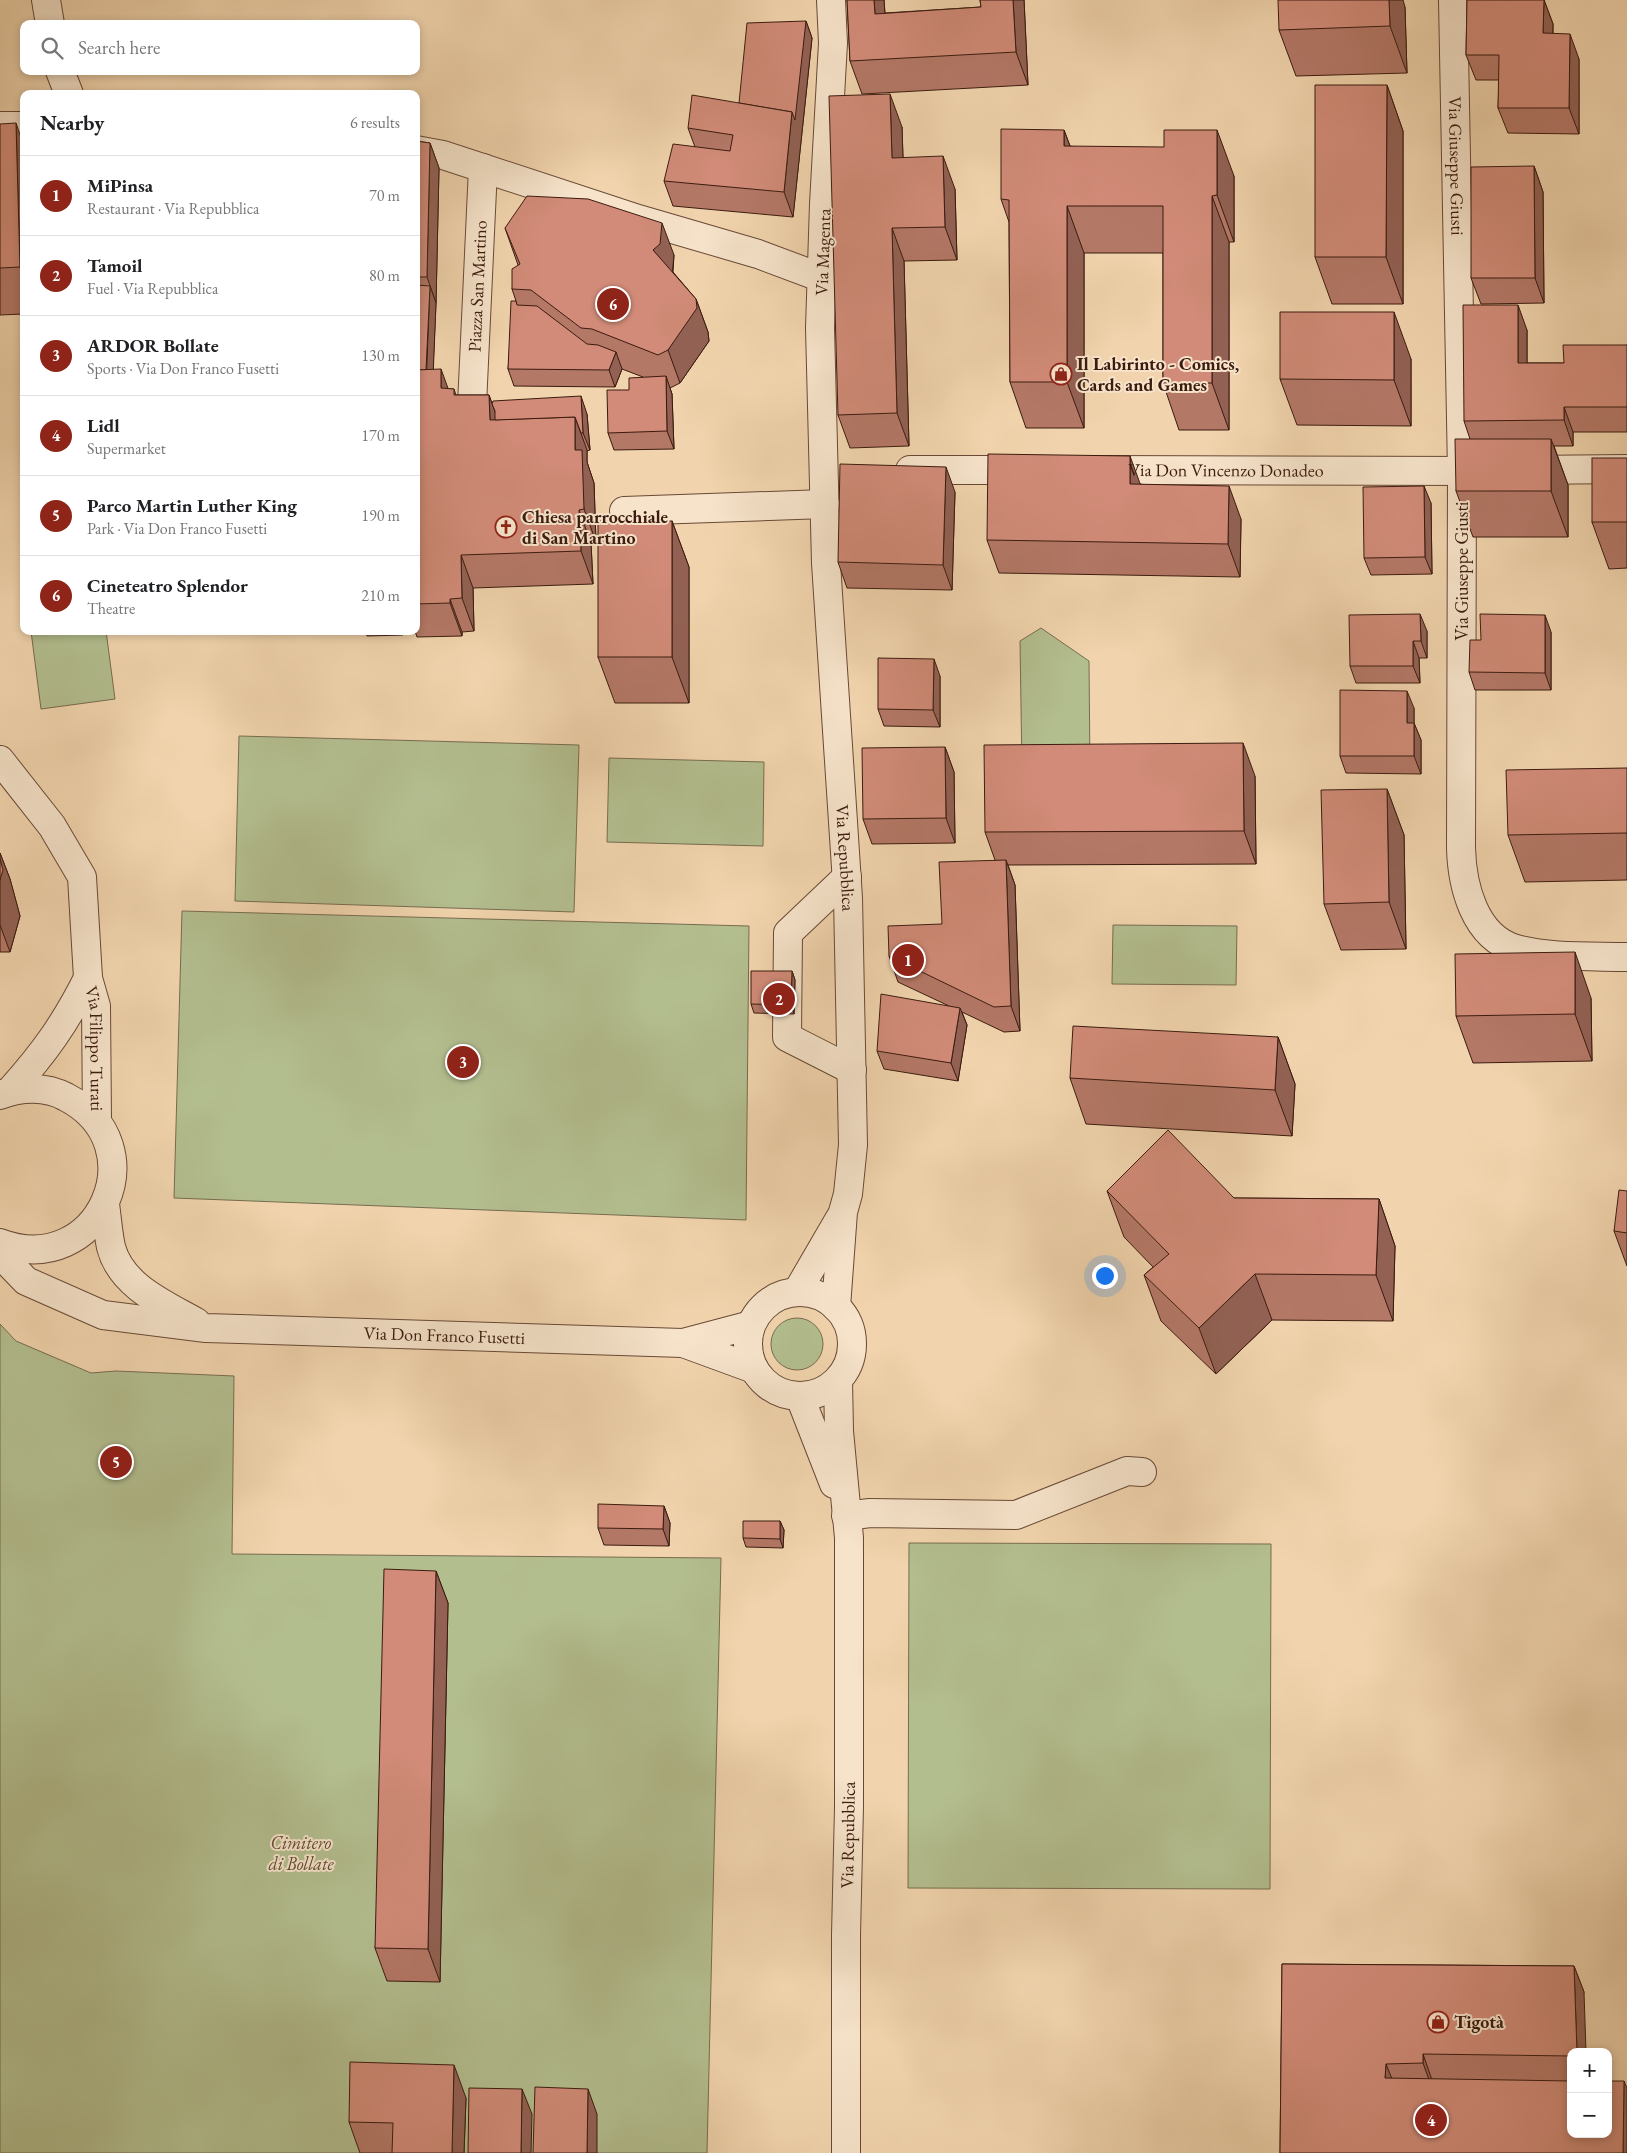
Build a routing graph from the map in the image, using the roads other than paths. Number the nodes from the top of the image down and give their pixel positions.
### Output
1 (46, 0) edge
2 (831, 0) edge
3 (1453, 0) edge
4 (49, 20) edge
5 (62, 75) edge
6 (68, 90) edge
7 (0, 126) edge
8 (20, 126) edge
9 (420, 151) edge
10 (482, 168) junction
11 (822, 278) junction
12 (472, 405) edge
13 (1627, 469) edge
14 (886, 470) edge
15 (1462, 471) junction
16 (825, 504) junction
17 (624, 511) dead end
18 (0, 760) edge
19 (847, 878) junction
20 (1627, 957) edge
21 (88, 978) junction
22 (852, 1070) junction
23 (5, 1093) edge
24 (96, 1120) junction
25 (105, 1204) junction
26 (843, 1212) junction
27 (0, 1243) edge
28 (0, 1254) edge
29 (797, 1292) junction
30 (836, 1307) junction
31 (751, 1325) junction
32 (206, 1328) junction
33 (683, 1343) junction
34 (754, 1369) junction
35 (838, 1380) junction
36 (800, 1396) junction
37 (1142, 1472) dead end
38 (846, 1516) junction
39 (846, 2153) edge

1 - 4 street
2 - 11 street, Via Magenta
3 - 15 street, Via Giuseppe Giusti
5 - 6 street
7 - 8 street
9 - 10 street
10 - 11 street
10 - 12 street, Piazza San Martino
11 - 16 street, Via Magenta
13 - 15 street, Via Don Vincenzo Donadeo
14 - 15 street, Via Don Vincenzo Donadeo
15 - 20 street, Via Giuseppe Giusti
16 - 17 street
16 - 19 street, Via Repubblica
18 - 21 street, Via Filippo Turati
19 - 22 street, Via Repubblica
19 - 22 street
21 - 23 street, Via Filippo Turati
21 - 24 street, Via Filippo Turati
22 - 26 street, Via Repubblica
23 - 24 street
24 - 25 street
25 - 27 street
25 - 32 street, Via Don Franco Fusetti
26 - 29 street, Via Repubblica
26 - 30 street, Via Repubblica
28 - 32 street, Via Don Franco Fusetti
29 - 30 street
29 - 31 street
30 - 35 street
31 - 33 street, Via Don Franco Fusetti
31 - 34 street
32 - 33 street, Via Don Franco Fusetti
33 - 34 street, Via Don Franco Fusetti
34 - 36 street
35 - 36 street
35 - 38 street, Via Repubblica
36 - 38 street, Via Repubblica
37 - 38 street
38 - 39 street, Via Repubblica

